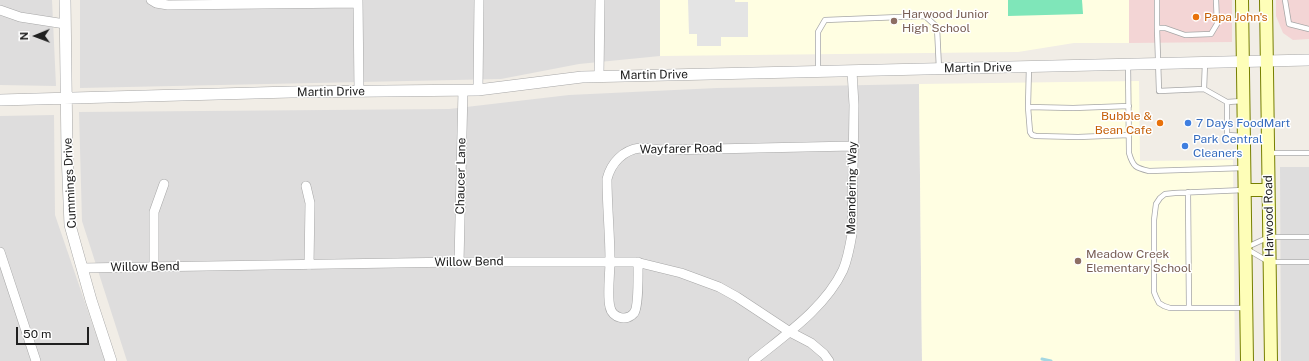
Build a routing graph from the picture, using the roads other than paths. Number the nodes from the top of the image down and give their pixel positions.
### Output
1 (65, 0) edge
2 (151, 0) edge
3 (479, 0) edge
4 (600, 0) edge
5 (1158, 0) edge
6 (1216, 0) edge
7 (1242, 0) edge
8 (1266, 0) edge
9 (1285, 0) edge
10 (358, 2) edge
11 (0, 10) edge
12 (66, 24) junction
13 (1157, 28) junction
14 (1309, 29) edge
15 (1309, 60) edge
16 (1242, 61) junction
17 (1266, 61) junction
18 (1205, 62) junction
19 (1159, 63) junction
20 (1128, 64) junction
21 (1029, 66) junction
22 (938, 69) junction
23 (852, 71) junction
24 (818, 72) junction
25 (599, 76) junction
26 (1204, 89) junction
27 (463, 90) junction
28 (478, 90) junction
29 (359, 91) junction
30 (66, 98) junction
31 (0, 100) edge
32 (1227, 102) junction
33 (1243, 102) junction
34 (1129, 106) junction
35 (1028, 107) junction
36 (1129, 135) junction
37 (1243, 136) junction
38 (853, 146) junction
39 (1268, 153) junction
40 (1309, 153) edge
41 (1244, 168) junction
42 (164, 184) dead end
43 (306, 186) dead end
44 (1244, 190) junction
45 (1268, 190) junction
46 (1188, 192) junction
47 (1269, 237) junction
48 (1309, 237) edge
49 (1245, 248) junction
50 (0, 252) edge
51 (610, 261) junction
52 (459, 262) junction
53 (638, 262) junction
54 (1269, 262) junction
55 (1309, 262) edge
56 (309, 265) junction
57 (154, 267) junction
58 (82, 268) junction
59 (1189, 308) junction
60 (1246, 308) junction
61 (790, 332) junction
62 (36, 361) edge
63 (111, 361) edge
64 (753, 361) edge
65 (829, 361) edge
66 (1247, 361) edge
67 (1271, 361) edge

1 - 12 street, Cummings Drive
2 - 10 street
3 - 28 street
4 - 25 street
5 - 13 lane
6 - 13 lane
7 - 16 main road, Harwood Road
8 - 17 main road, Harwood Road
9 - 14 lane
10 - 29 street
11 - 12 street
12 - 30 street, Cummings Drive
13 - 19 lane
15 - 17 street, Martin Drive
16 - 17 street, Martin Drive
16 - 18 street, Martin Drive
16 - 33 main road, Harwood Road
17 - 39 main road, Harwood Road
18 - 19 street, Martin Drive
18 - 26 lane
19 - 20 street, Martin Drive
19 - 26 lane
20 - 21 street, Martin Drive
20 - 34 lane
21 - 22 street, Martin Drive
21 - 35 lane
22 - 23 street, Martin Drive
22 - 24 lane
23 - 24 street, Martin Drive
23 - 38 street, Meandering Way
24 - 25 street, Martin Drive
25 - 28 street, Martin Drive
26 - 32 lane
27 - 28 street, Martin Drive
27 - 29 street, Martin Drive
27 - 52 street, Chaucer Lane
29 - 30 street, Martin Drive
30 - 31 street, Martin Drive
30 - 58 street, Cummings Drive
32 - 33 lane
32 - 37 lane
33 - 37 main road, Harwood Road
34 - 35 lane
34 - 36 lane
35 - 36 lane
36 - 41 lane
37 - 41 main road, Harwood Road
38 - 51 street, Wayfarer Road
38 - 61 street, Meandering Way
39 - 40 lane
39 - 45 main road, Harwood Road
41 - 44 main road, Harwood Road
42 - 57 street
43 - 56 street
44 - 45 main road
44 - 46 lane
44 - 49 main road, Harwood Road
45 - 47 main road, Harwood Road
46 - 59 lane
46 - 59 lane
47 - 48 lane
47 - 49 lane
47 - 54 main road, Harwood Road
49 - 54 lane
49 - 60 main road, Harwood Road
50 - 62 street
51 - 52 street, Willow Bend
51 - 53 street, Willow Bend
51 - 53 street, Wayfarer Road
52 - 56 street, Willow Bend
53 - 61 street, Willow Bend
54 - 55 lane
54 - 67 main road, Harwood Road
56 - 57 street, Willow Bend
57 - 58 street, Willow Bend
58 - 63 street, Cummings Drive
59 - 60 lane
60 - 66 main road, Harwood Road
61 - 64 street, Meandering Way
61 - 65 street, Willow Bend

